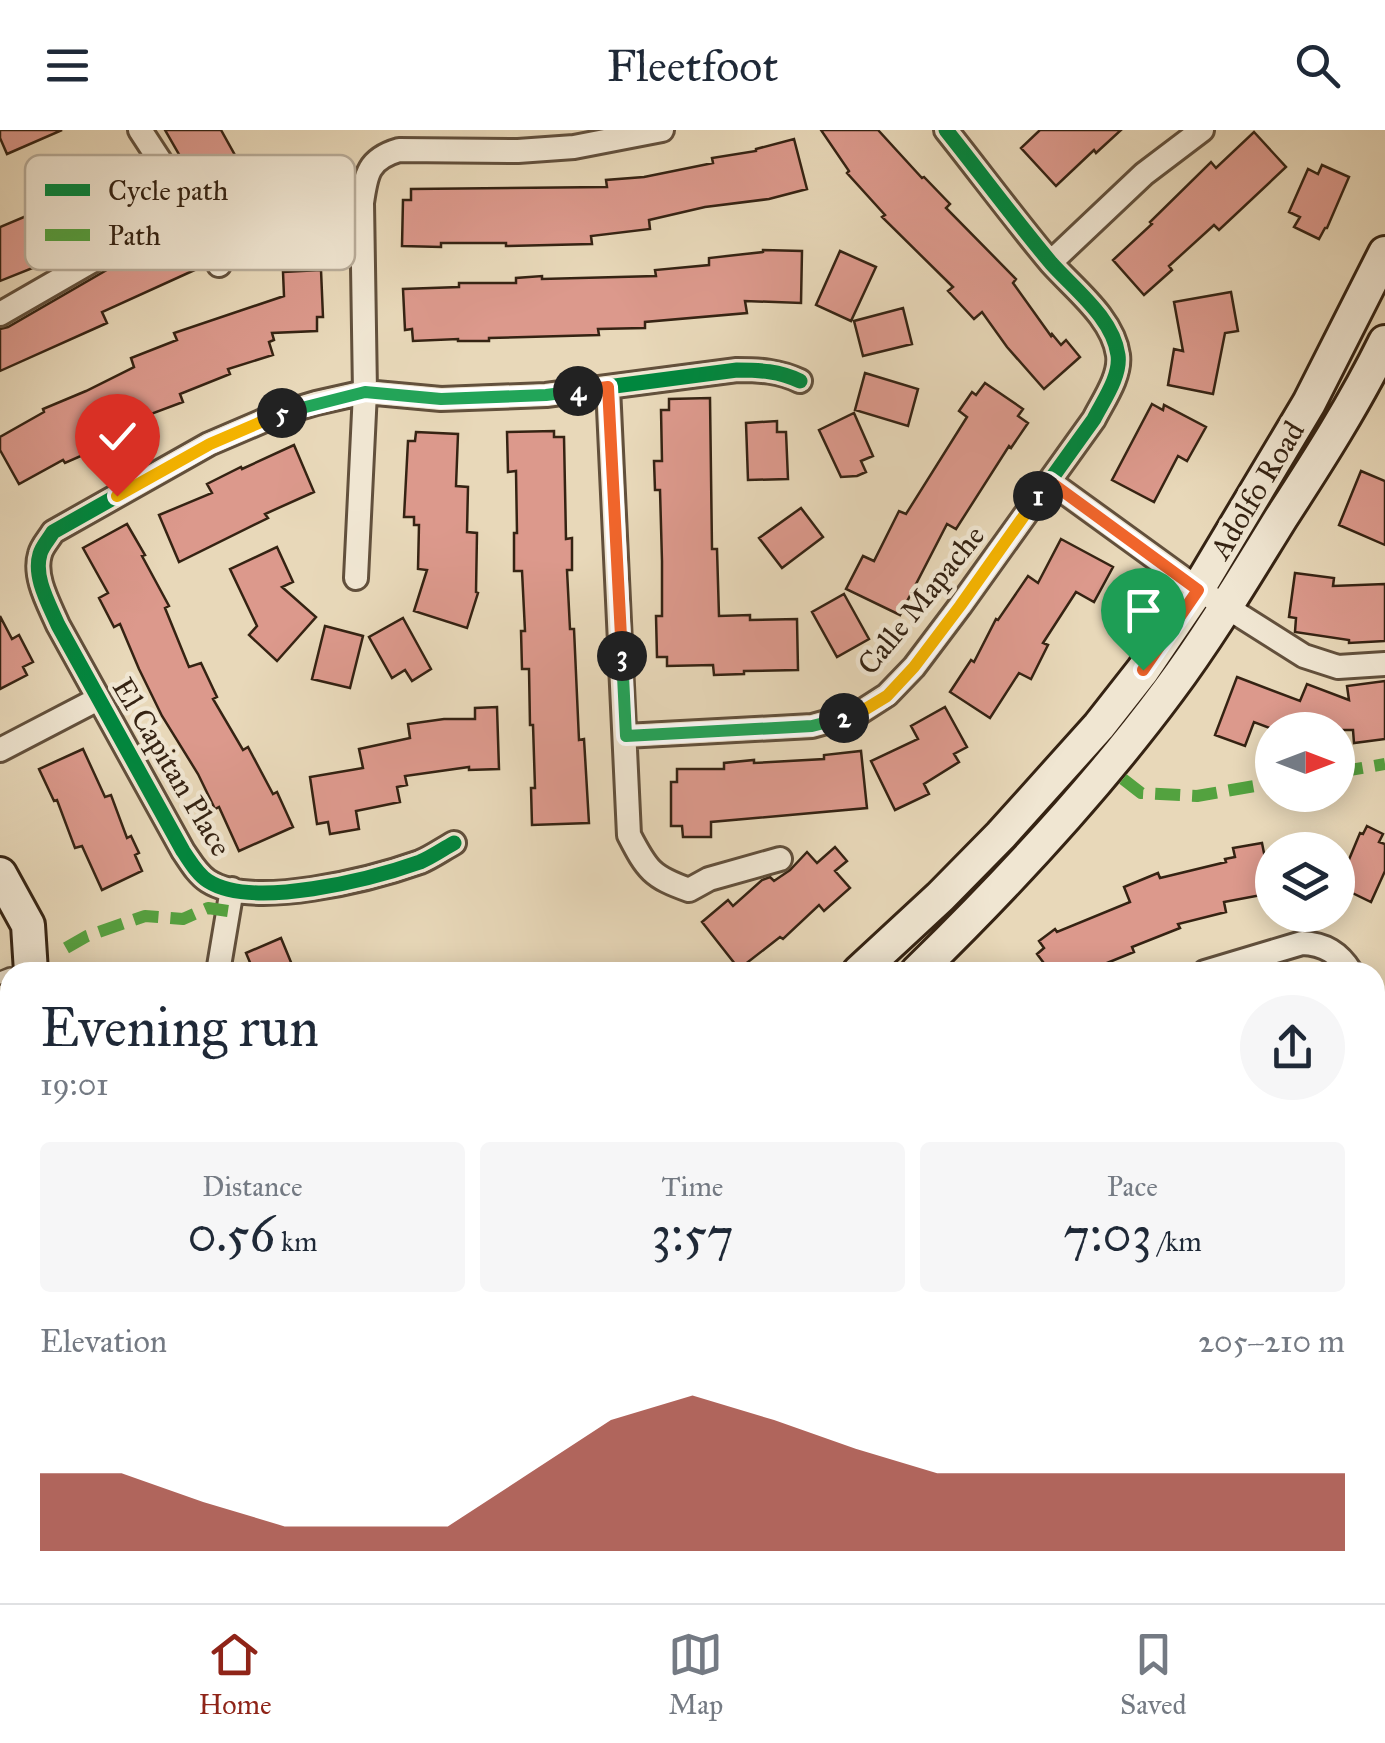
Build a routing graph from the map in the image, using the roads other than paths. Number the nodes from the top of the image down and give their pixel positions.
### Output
1 (140, 130) edge
2 (660, 130) edge
3 (946, 130) edge
4 (1202, 130) edge
5 (156, 155) edge
6 (1385, 253) edge
7 (1051, 262) junction
8 (76, 270) edge
9 (0, 314) edge
10 (1385, 342) edge
11 (800, 382) dead end
12 (608, 387) junction
13 (365, 392) junction
14 (1049, 481) junction
15 (356, 578) dead end
16 (1212, 598) junction
17 (1385, 664) edge
18 (98, 699) junction
19 (626, 736) junction
20 (0, 750) edge
21 (454, 843) dead end
22 (780, 858) dead end
23 (0, 874) edge
24 (232, 889) junction
25 (26, 962) edge
26 (220, 962) edge
27 (870, 962) edge
28 (928, 962) edge
29 (1238, 962) edge
30 (1344, 962) edge

1 - 5 street
2 - 13 street
3 - 7 street, Calle Mapache
4 - 7 street
6 - 16 main road, Adolfo Road
7 - 14 street, Calle Mapache
8 - 9 street
10 - 16 main road, Adolfo Road
11 - 12 street
12 - 13 street
12 - 19 street
13 - 15 street
13 - 18 street, El Capitan Place
14 - 16 street
14 - 19 street, Calle Mapache
16 - 17 street
16 - 27 main road, Adolfo Road
16 - 28 main road, Adolfo Road
18 - 20 street
18 - 24 street, El Capitan Place
19 - 22 street
21 - 24 street, El Capitan Place
23 - 25 main road
24 - 26 street
29 - 30 street

